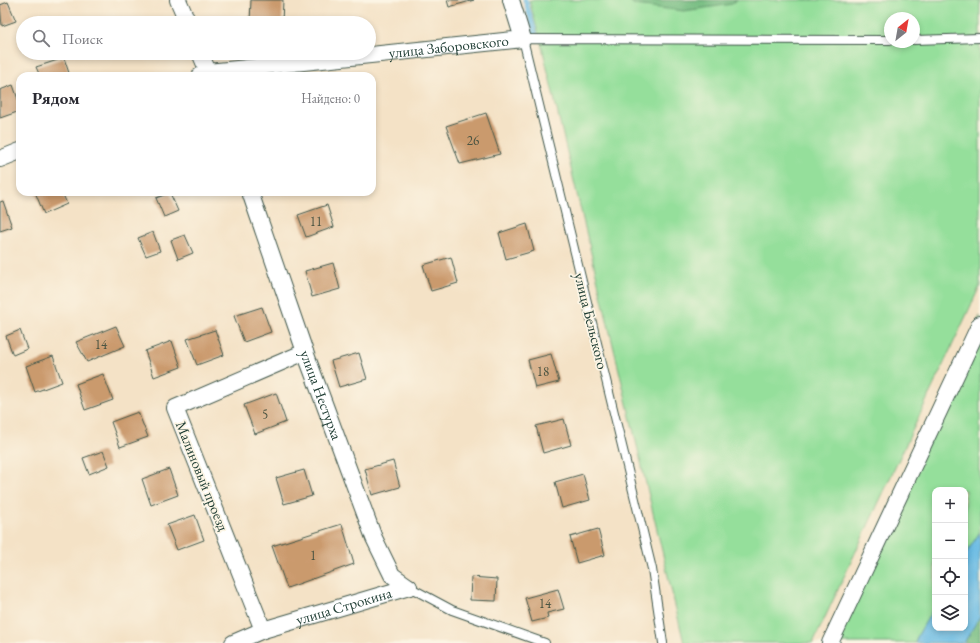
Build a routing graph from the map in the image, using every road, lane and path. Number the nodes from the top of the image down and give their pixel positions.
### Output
1 (178, 0) edge
2 (511, 0) edge
3 (185, 16) edge
4 (980, 38) edge
5 (523, 39) junction
6 (884, 40) edge
7 (920, 40) edge
8 (376, 56) edge
9 (202, 60) edge
10 (338, 60) edge
11 (205, 72) edge
12 (232, 72) edge
13 (16, 153) edge
14 (0, 159) edge
15 (251, 196) edge
16 (980, 324) edge
17 (305, 352) junction
18 (409, 587) junction
19 (263, 630) junction
20 (233, 643) edge
21 (545, 643) edge
22 (663, 643) edge
23 (830, 643) edge

1 - 3 street
2 - 5 street, улица Бельского
4 - 7 lane
5 - 6 lane
5 - 8 street, улица Заборовского
5 - 22 lane, улица Бельского
9 - 11 street
10 - 12 street, улица Заборовского
13 - 14 street
15 - 17 street, улица Нестурха
16 - 23 street
17 - 18 street, улица Нестурха
17 - 19 street, Малиновый проезд
18 - 19 street, улица Строкина
18 - 21 lane
19 - 20 street, улица Строкина

